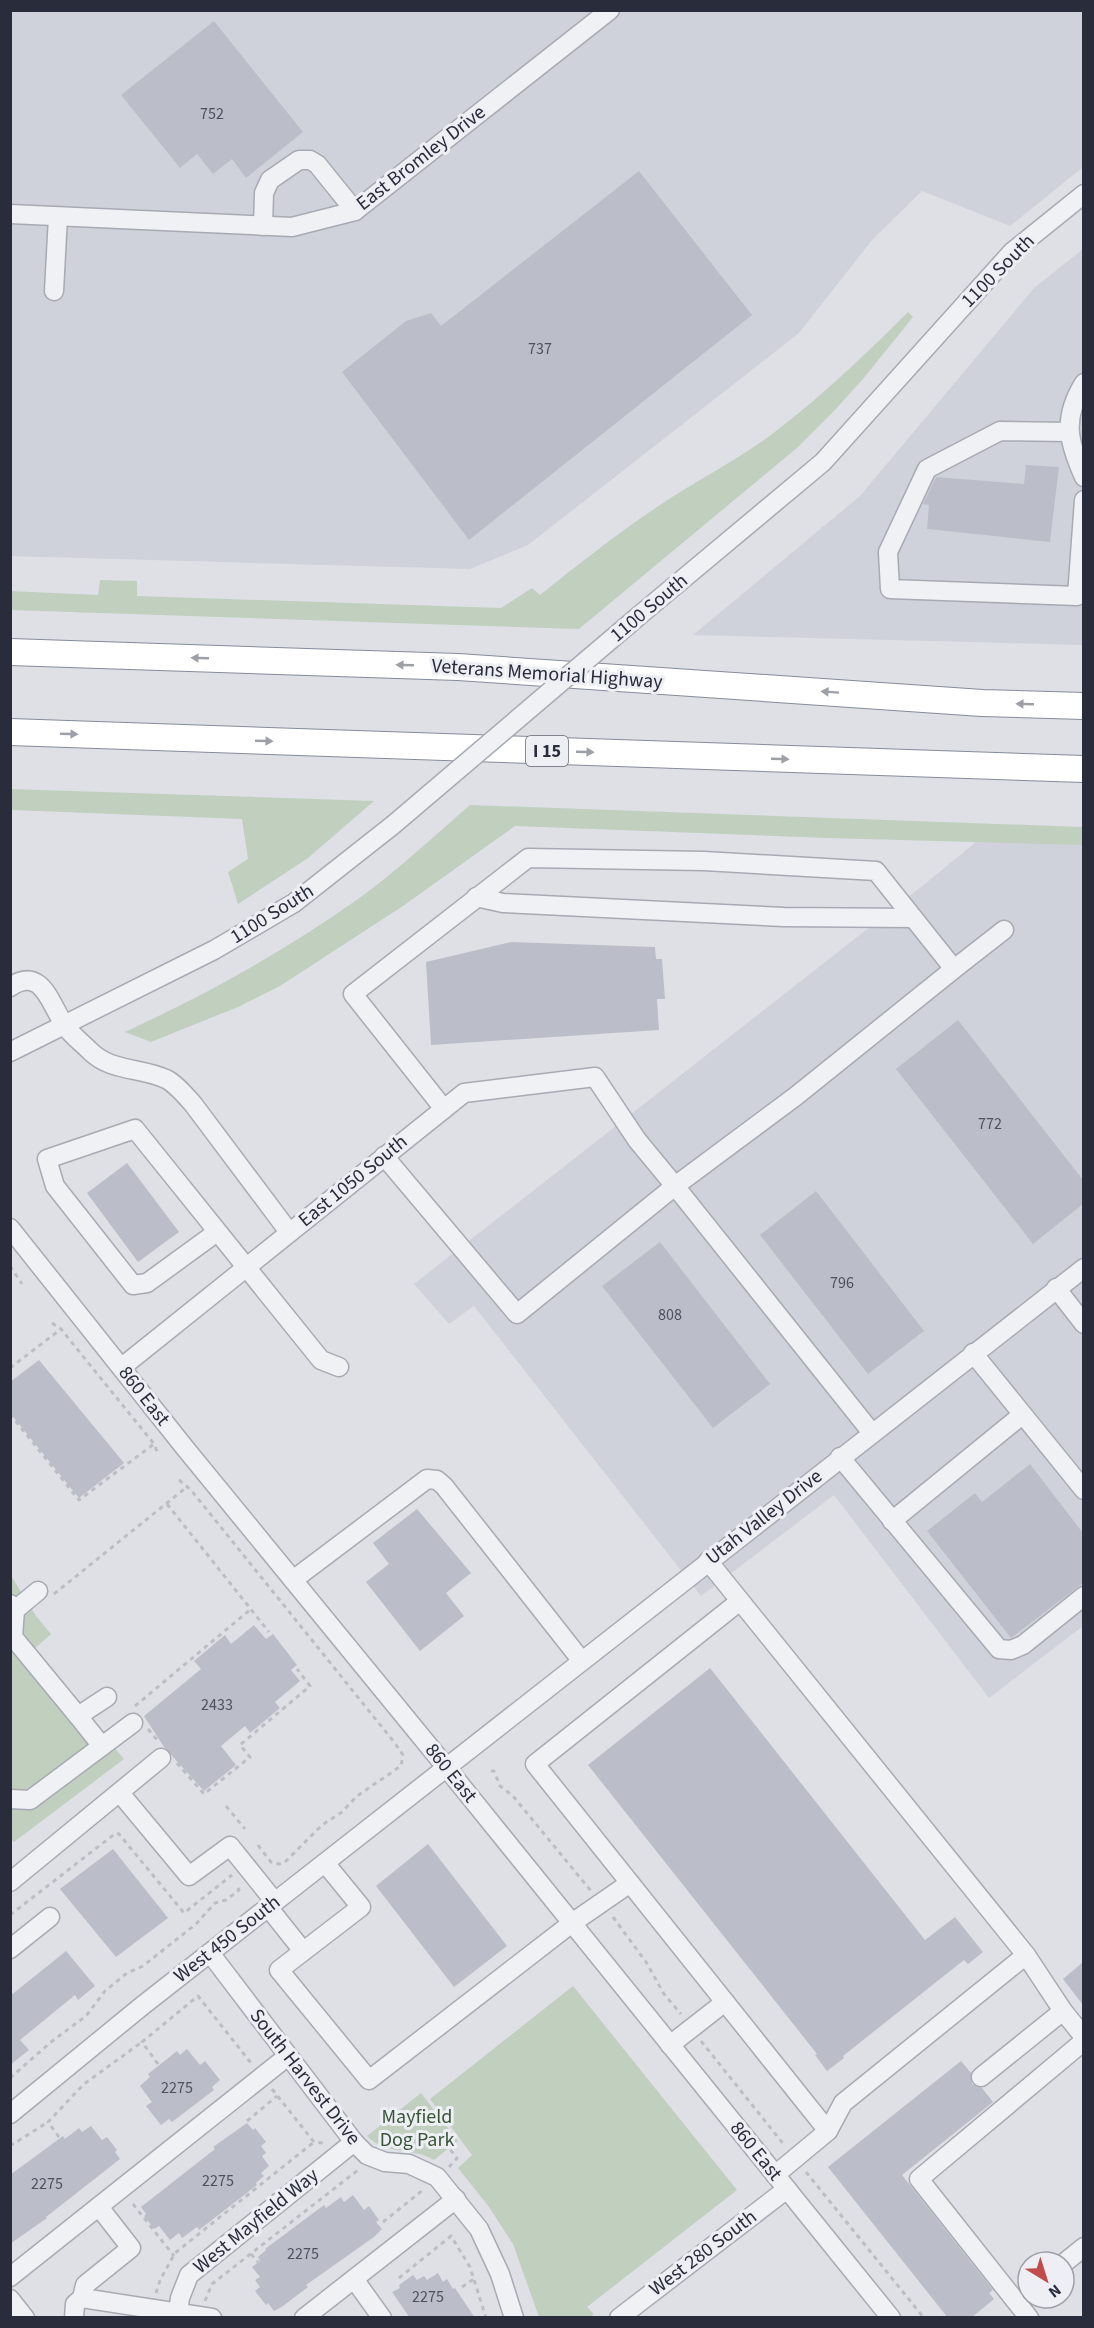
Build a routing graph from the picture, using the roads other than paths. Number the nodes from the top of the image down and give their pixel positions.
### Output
1 (610, 10) edge
2 (1083, 194) edge
3 (355, 211) junction
4 (10, 214) edge
5 (58, 217) junction
6 (263, 226) junction
7 (54, 291) dead end
8 (1083, 383) edge
9 (1069, 432) junction
10 (1083, 477) edge
11 (1083, 500) edge
12 (10, 652) edge
13 (1083, 706) edge
14 (10, 732) edge
15 (1083, 769) edge
16 (476, 897) junction
17 (913, 918) junction
18 (1004, 930) dead end
19 (954, 969) junction
20 (10, 987) edge
21 (64, 1025) junction
22 (10, 1052) edge
23 (444, 1108) junction
24 (384, 1156) junction
25 (675, 1186) junction
26 (10, 1228) edge
27 (217, 1232) junction
28 (289, 1233) junction
29 (245, 1267) junction
30 (1083, 1268) edge
31 (1056, 1288) junction
32 (1083, 1324) edge
33 (973, 1353) junction
34 (339, 1366) dead end
35 (122, 1367) junction
36 (1022, 1415) junction
37 (872, 1432) junction
38 (840, 1457) junction
39 (1083, 1490) edge
40 (892, 1521) junction
41 (708, 1561) junction
42 (293, 1580) junction
43 (45, 1594) road end
44 (1083, 1596) edge
45 (740, 1601) junction
46 (13, 1607) edge
47 (581, 1660) junction
48 (107, 1697) dead end
49 (78, 1716) junction
50 (136, 1719) road end
51 (101, 1745) junction
52 (165, 1754) road end
53 (446, 1767) junction
54 (120, 1793) junction
55 (10, 1799) edge
56 (325, 1863) junction
57 (10, 1882) edge
58 (630, 1883) junction
59 (271, 1905) junction
60 (50, 1917) dead end
61 (572, 1923) junction
62 (10, 1949) edge
63 (303, 1951) junction
64 (210, 1953) junction
65 (1026, 1954) junction
66 (724, 2002) junction
67 (1063, 2011) junction
68 (1083, 2039) edge
69 (670, 2045) junction
70 (288, 2056) junction
71 (981, 2078) dead end
72 (11, 2112) edge
73 (828, 2131) junction
74 (354, 2142) junction
75 (781, 2182) junction
76 (456, 2199) junction
77 (99, 2207) junction
78 (10, 2277) edge
79 (354, 2279) junction
80 (1016, 2289) edge
81 (82, 2298) junction
82 (10, 2299) edge
83 (208, 2312) edge
84 (312, 2315) edge
85 (177, 2316) edge
86 (25, 2318) edge
87 (74, 2318) edge
88 (382, 2318) edge
89 (514, 2318) edge
90 (619, 2318) edge
91 (891, 2318) edge

1 - 3 street, East Bromley Drive
2 - 21 street, 1100 South, bridge
3 - 6 street, East Bromley Drive
3 - 6 street
4 - 5 street, East Bromley Drive
5 - 6 street, East Bromley Drive
5 - 7 street
8 - 9 street
9 - 10 street
9 - 11 street
13 -> 12 highway, Veterans Memorial Highway
14 -> 15 highway, I 15
16 - 17 street
16 - 17 street
16 - 23 street
17 - 19 street
18 - 19 street
19 - 25 street
20 - 21 street
21 - 22 street, 1100 South
21 - 28 street
23 - 24 street, East 1050 South
23 - 25 street, East 1050 South
24 - 25 street
24 - 28 street, East 1050 South
25 - 37 street
26 - 35 street, 860 East
27 - 27 street
27 - 29 street
28 - 29 street, East 1050 South
29 - 34 street
29 - 35 street, East 1050 South
30 - 31 street, Utah Valley Drive
31 - 32 street
31 - 33 street, Utah Valley Drive
33 - 36 street
33 - 37 street, Utah Valley Drive
35 - 42 street, 860 East
36 - 39 street
36 - 40 street
37 - 38 street, Utah Valley Drive
38 - 40 street
38 - 41 street, Utah Valley Drive
40 - 44 street
41 - 45 street
41 - 47 street, Utah Valley Drive
42 - 47 street
42 - 53 street, 860 East
43 - 46 street
45 - 58 street
45 - 65 street
46 - 49 street
47 - 53 street, Utah Valley Drive
48 - 49 street
49 - 51 street
50 - 51 street
51 - 55 street
52 - 54 street
53 - 56 street, West 450 South
53 - 61 street, 860 East
54 - 57 street
54 - 59 street
56 - 59 street, West 450 South
56 - 63 street
58 - 61 street
58 - 66 street
59 - 63 street
59 - 64 street, West 450 South
60 - 62 street
61 - 63 street
61 - 69 street, 860 East
64 - 70 street, South Harvest Drive
64 - 72 street, West 450 South
65 - 67 street
65 - 73 street
66 - 69 street
66 - 73 street
67 - 68 street
67 - 71 street
68 - 80 street
69 - 75 street, 860 East
70 - 74 street, South Harvest Drive
70 - 77 street
73 - 75 street, West 280 South
74 - 76 street, South Harvest Drive
74 - 85 street, West Mayfield Way
75 - 90 street, West 280 South
75 - 91 street, 860 East
76 - 79 street
76 - 89 street, South Harvest Drive
77 - 78 street
77 - 81 street
79 - 84 street
79 - 88 street
81 - 85 street
81 - 87 street
82 - 86 street
83 - 85 street

